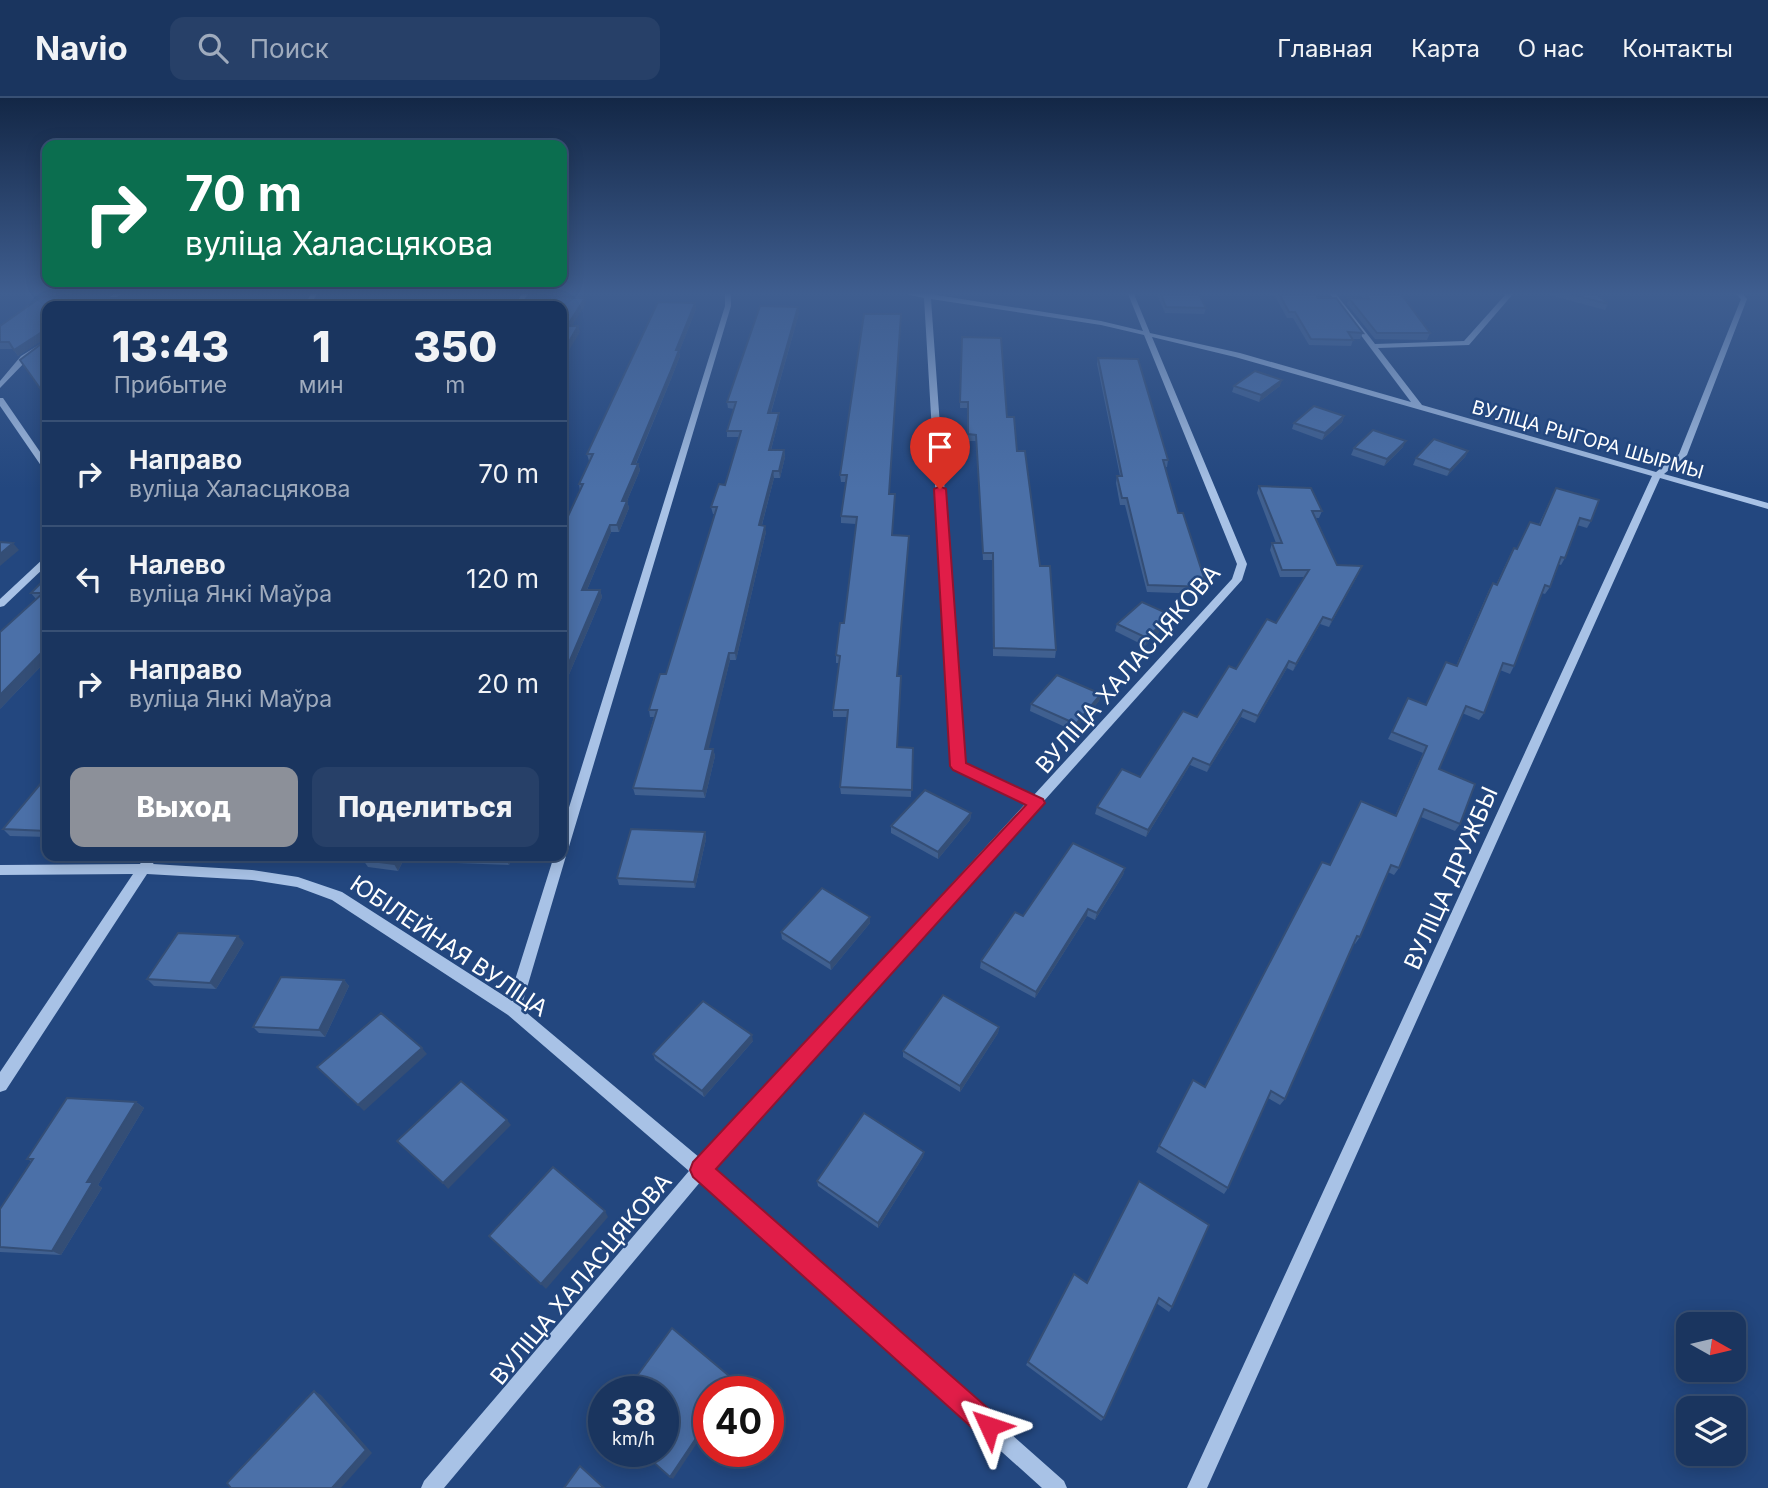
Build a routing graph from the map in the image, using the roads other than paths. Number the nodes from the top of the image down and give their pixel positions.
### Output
1 (23, 359) edge
2 (712, 359) edge
3 (931, 359) edge
4 (1159, 359) edge
5 (1251, 359) edge
6 (1381, 359) edge
7 (1721, 359) edge
8 (0, 386) edge
9 (0, 400) edge
10 (1419, 407) junction
11 (42, 461) edge
12 (1657, 475) junction
13 (1768, 506) edge
14 (42, 565) edge
15 (0, 604) edge
16 (1037, 803) junction
17 (567, 834) edge
18 (558, 861) edge
19 (147, 862) edge
20 (0, 870) edge
21 (513, 1010) junction
22 (0, 1084) edge
23 (701, 1170) junction
24 (431, 1488) edge
25 (1057, 1488) edge
26 (1197, 1488) edge

1 - 8 street
2 - 17 street
3 - 16 street
4 - 16 street, ВУЛІЦА ХАЛАСЦЯКОВА
5 - 10 street, ВУЛІЦА РЫГОРА ШЫРМЫ
6 - 10 street
7 - 12 street, ВУЛІЦА ДРУЖБЫ
9 - 11 street
10 - 12 street, ВУЛІЦА РЫГОРА ШЫРМЫ
12 - 13 street, ВУЛІЦА РЫГОРА ШЫРМЫ
12 - 26 street, ВУЛІЦА ДРУЖБЫ
14 - 15 street
16 - 23 street, ВУЛІЦА ХАЛАСЦЯКОВА
18 - 21 street
19 - 20 street, ЮБІЛЕЙНАЯ ВУЛІЦА
19 - 21 street, ЮБІЛЕЙНАЯ ВУЛІЦА
19 - 22 street
21 - 23 street, ЮБІЛЕЙНАЯ ВУЛІЦА
23 - 24 street, ВУЛІЦА ХАЛАСЦЯКОВА
23 - 25 street

